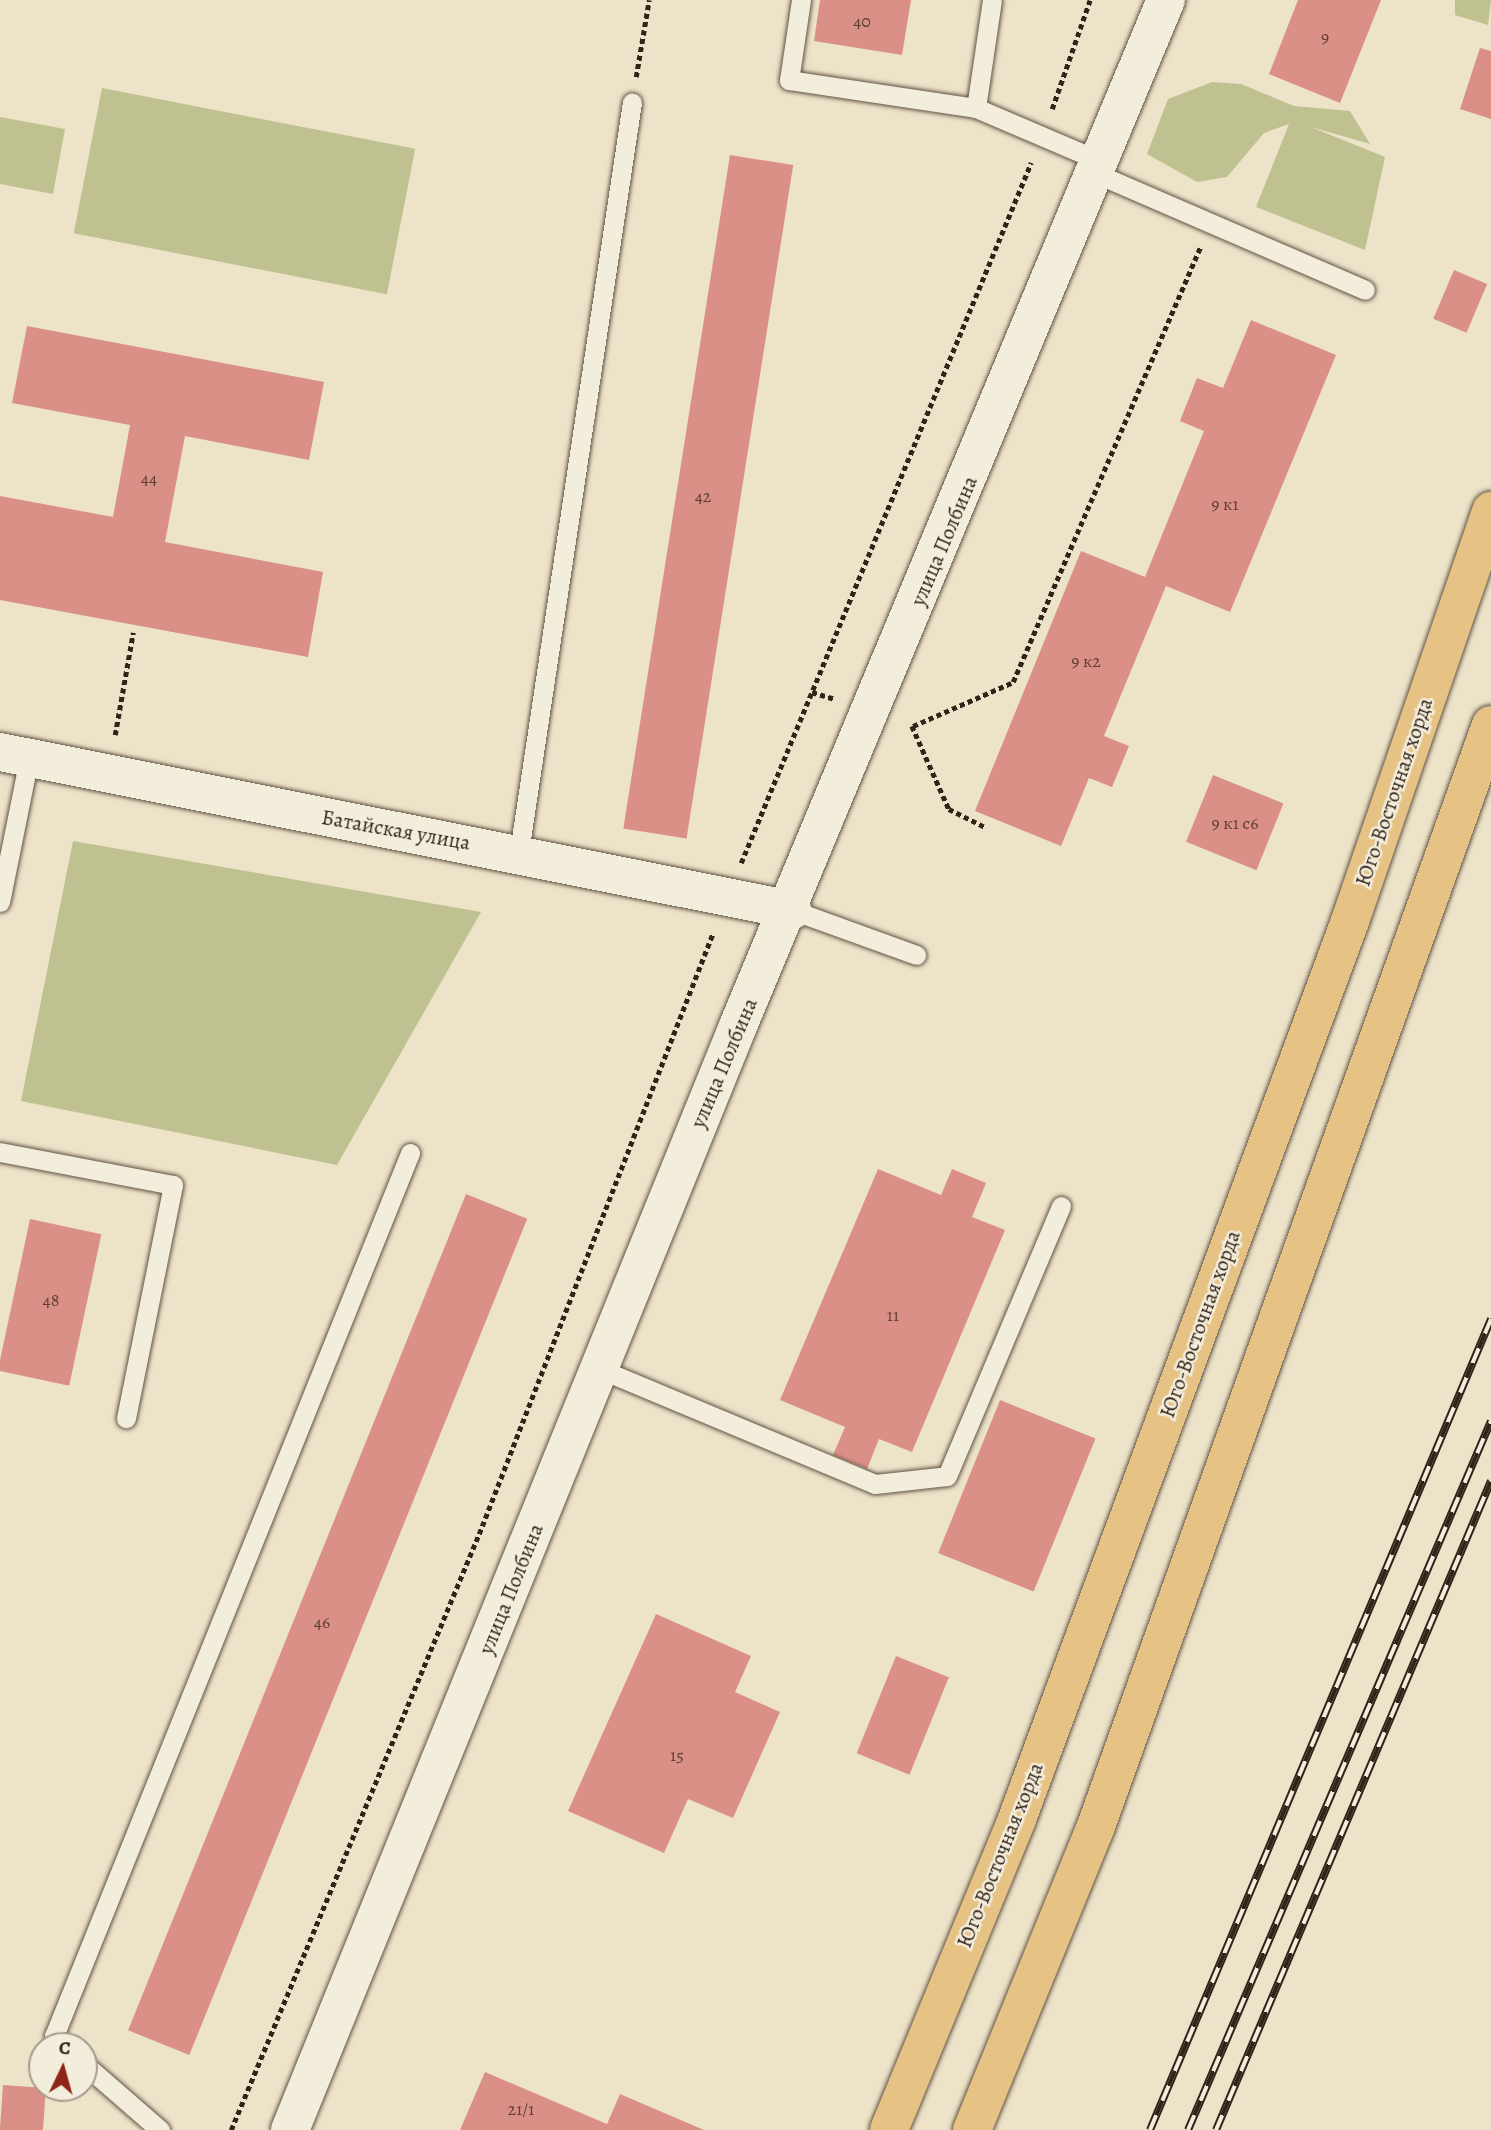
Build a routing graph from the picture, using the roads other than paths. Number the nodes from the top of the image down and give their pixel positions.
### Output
1 (801, 0) edge
2 (992, 0) edge
3 (1166, 0) edge
4 (632, 102) road end
5 (976, 108) junction
6 (1097, 167) junction
7 (1365, 290) dead end
8 (1491, 511) edge
9 (1491, 725) edge
10 (15, 755) edge
11 (519, 852) junction
12 (0, 902) edge
13 (792, 910) junction
14 (916, 955) dead end
15 (0, 1152) edge
16 (410, 1153) dead end
17 (1061, 1206) dead end
18 (600, 1369) junction
19 (126, 1418) dead end
20 (56, 2032) edge
21 (98, 2076) edge
22 (160, 2130) edge
23 (290, 2130) edge
24 (889, 2130) edge
25 (972, 2130) edge

1 - 5 lane
2 - 5 lane
3 - 6 main road, улица Полбина
4 - 11 lane
5 - 6 lane
6 - 7 lane
6 - 13 main road, улица Полбина
8 - 24 main road, Юго-Восточная хорда
9 - 25 main road
10 - 11 main road, Батайская улица
10 - 12 lane
11 - 13 main road, Батайская улица
13 - 14 lane
13 - 18 main road, улица Полбина
15 - 19 lane
16 - 20 lane
17 - 18 lane
18 - 23 main road, улица Полбина
21 - 22 lane

